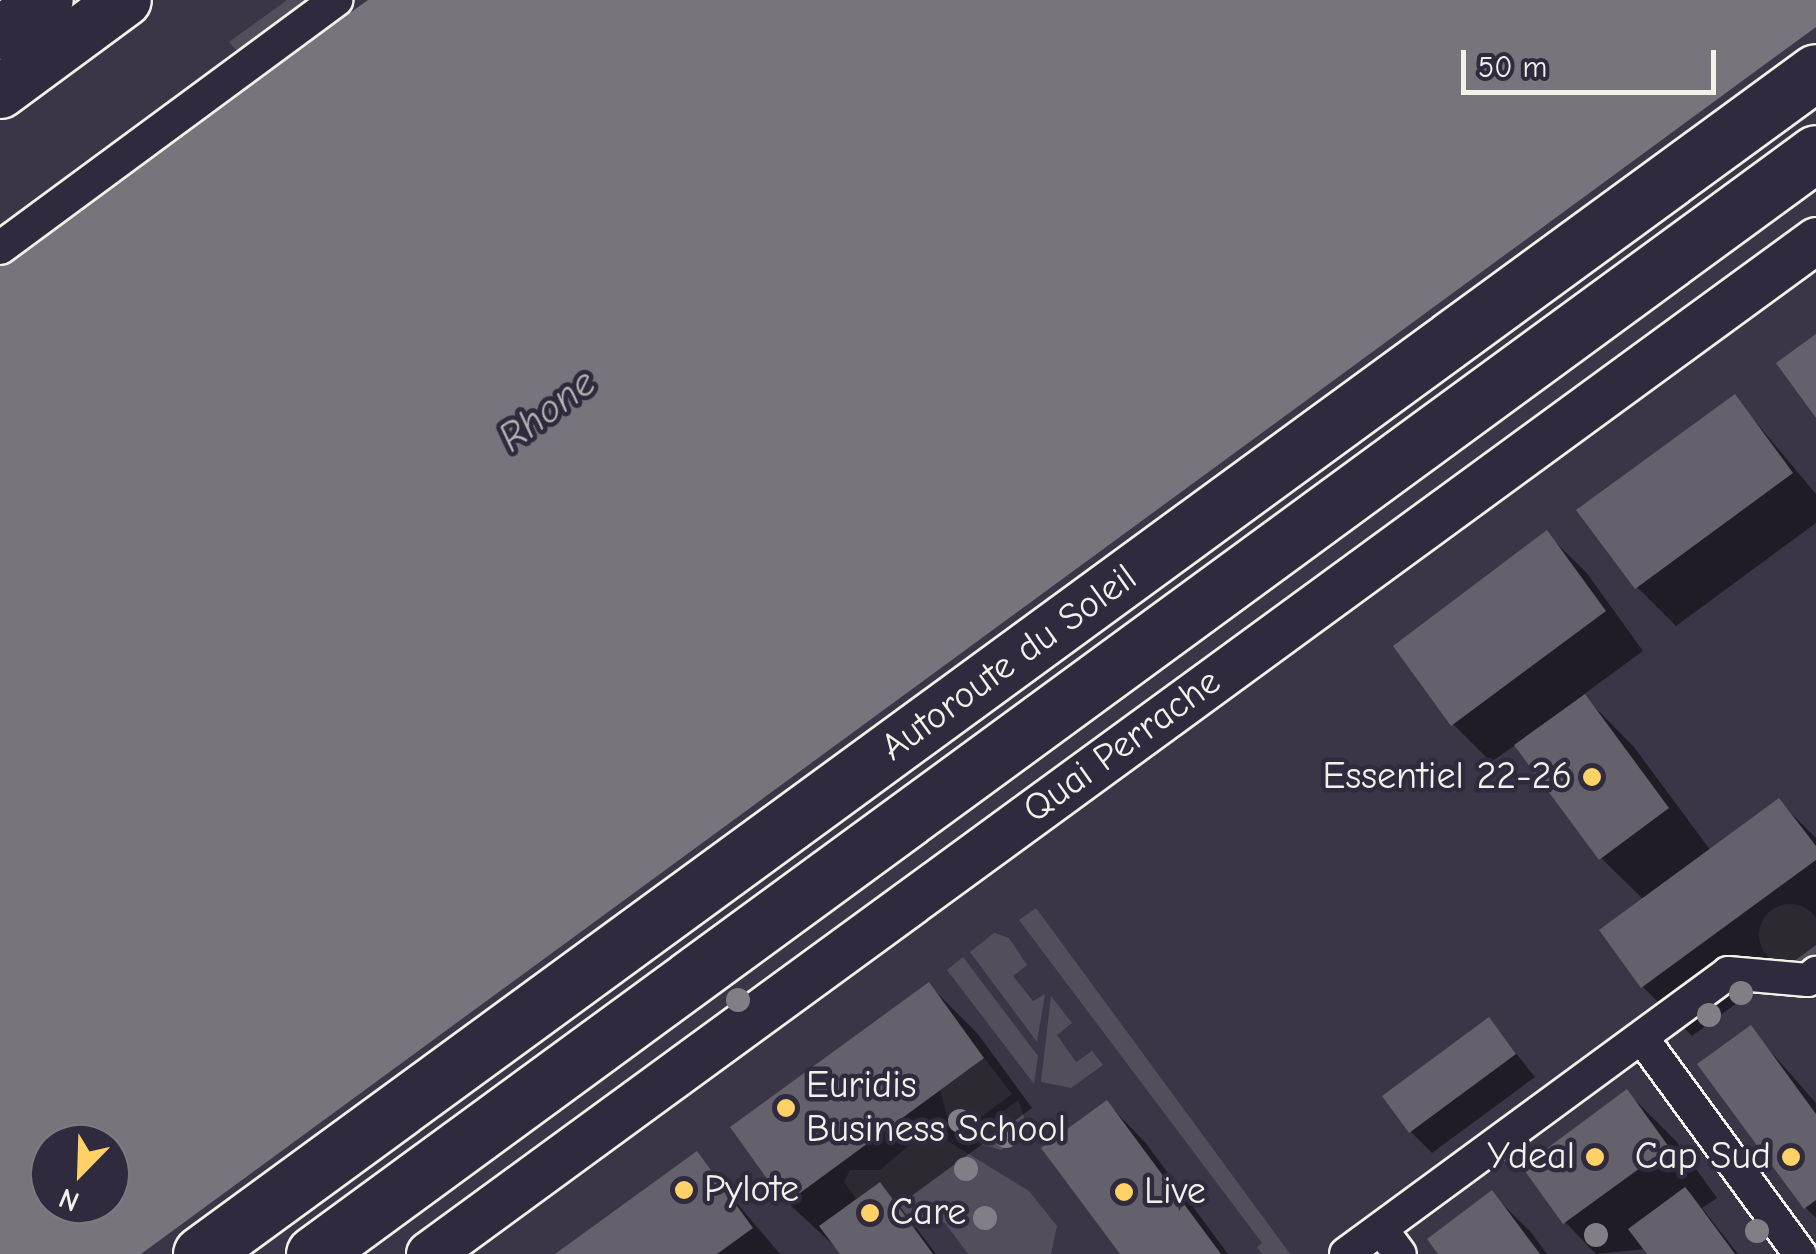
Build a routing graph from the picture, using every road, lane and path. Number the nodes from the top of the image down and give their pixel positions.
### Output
1 (47, 0) edge
2 (124, 0) edge
3 (336, 0) edge
4 (0, 33) edge
5 (1816, 72) edge
6 (0, 92) edge
7 (1816, 153) edge
8 (1816, 240) edge
9 (0, 248) edge
10 (1816, 973) edge
11 (1642, 1038) junction
12 (1390, 1241) edge
13 (202, 1254) edge
14 (314, 1254) edge
15 (431, 1254) edge
16 (1346, 1254) edge
17 (1800, 1254) edge

1 - 4 main road
2 - 6 main road
3 - 9 street
5 - 13 highway, Autoroute du Soleil
7 - 14 highway, Autoroute du Soleil
8 - 15 street, Quai Perrache
10 - 11 street
11 - 12 street
11 - 17 street
12 - 16 street

